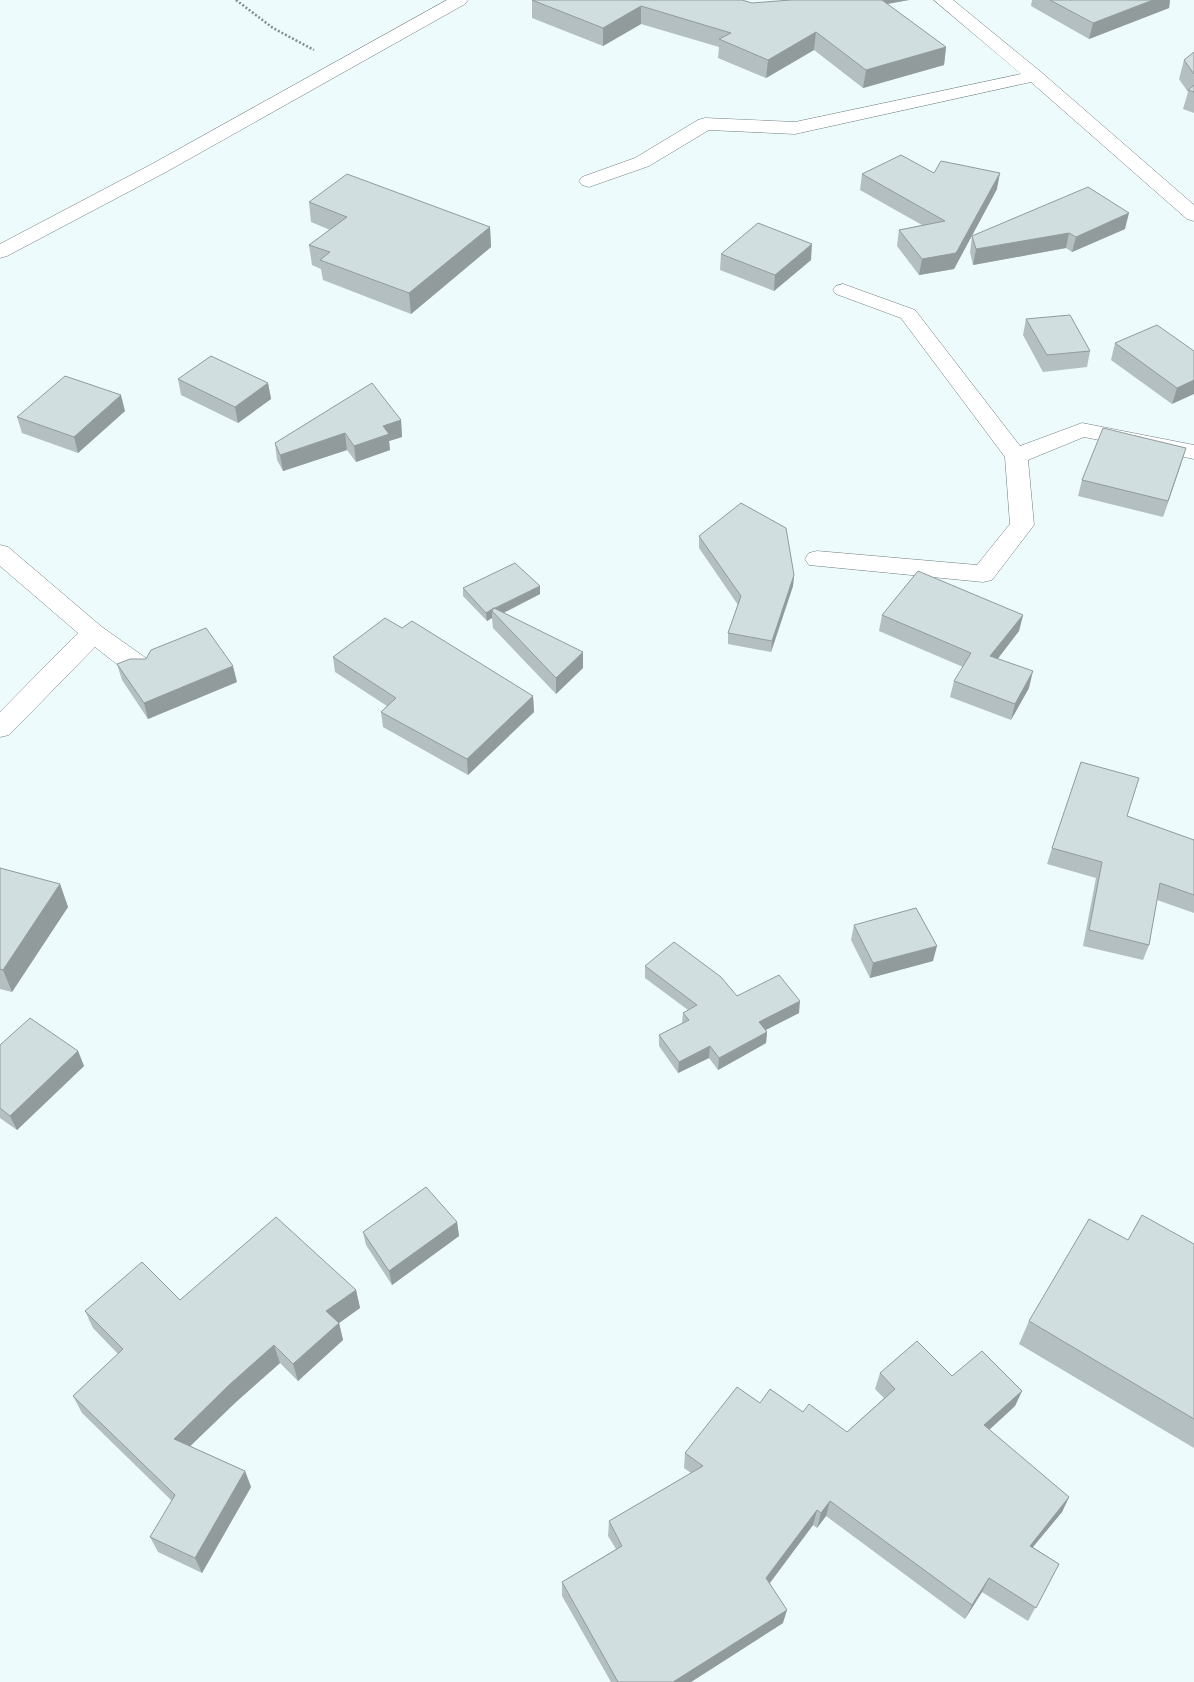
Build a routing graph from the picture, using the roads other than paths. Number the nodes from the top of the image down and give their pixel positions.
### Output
1 (460, 0) edge
2 (943, 0) edge
3 (1035, 76) junction
4 (589, 181) dead end
5 (1194, 215) edge
6 (0, 252) edge
7 (843, 290) dead end
8 (1194, 452) edge
9 (1016, 456) junction
10 (0, 553) edge
11 (817, 559) dead end
12 (93, 633) junction
13 (141, 667) edge
14 (0, 728) edge

1 - 6 street
2 - 3 street
3 - 4 street
3 - 5 street
7 - 9 street
8 - 9 street
9 - 11 street
10 - 12 street
12 - 13 street
12 - 14 street

